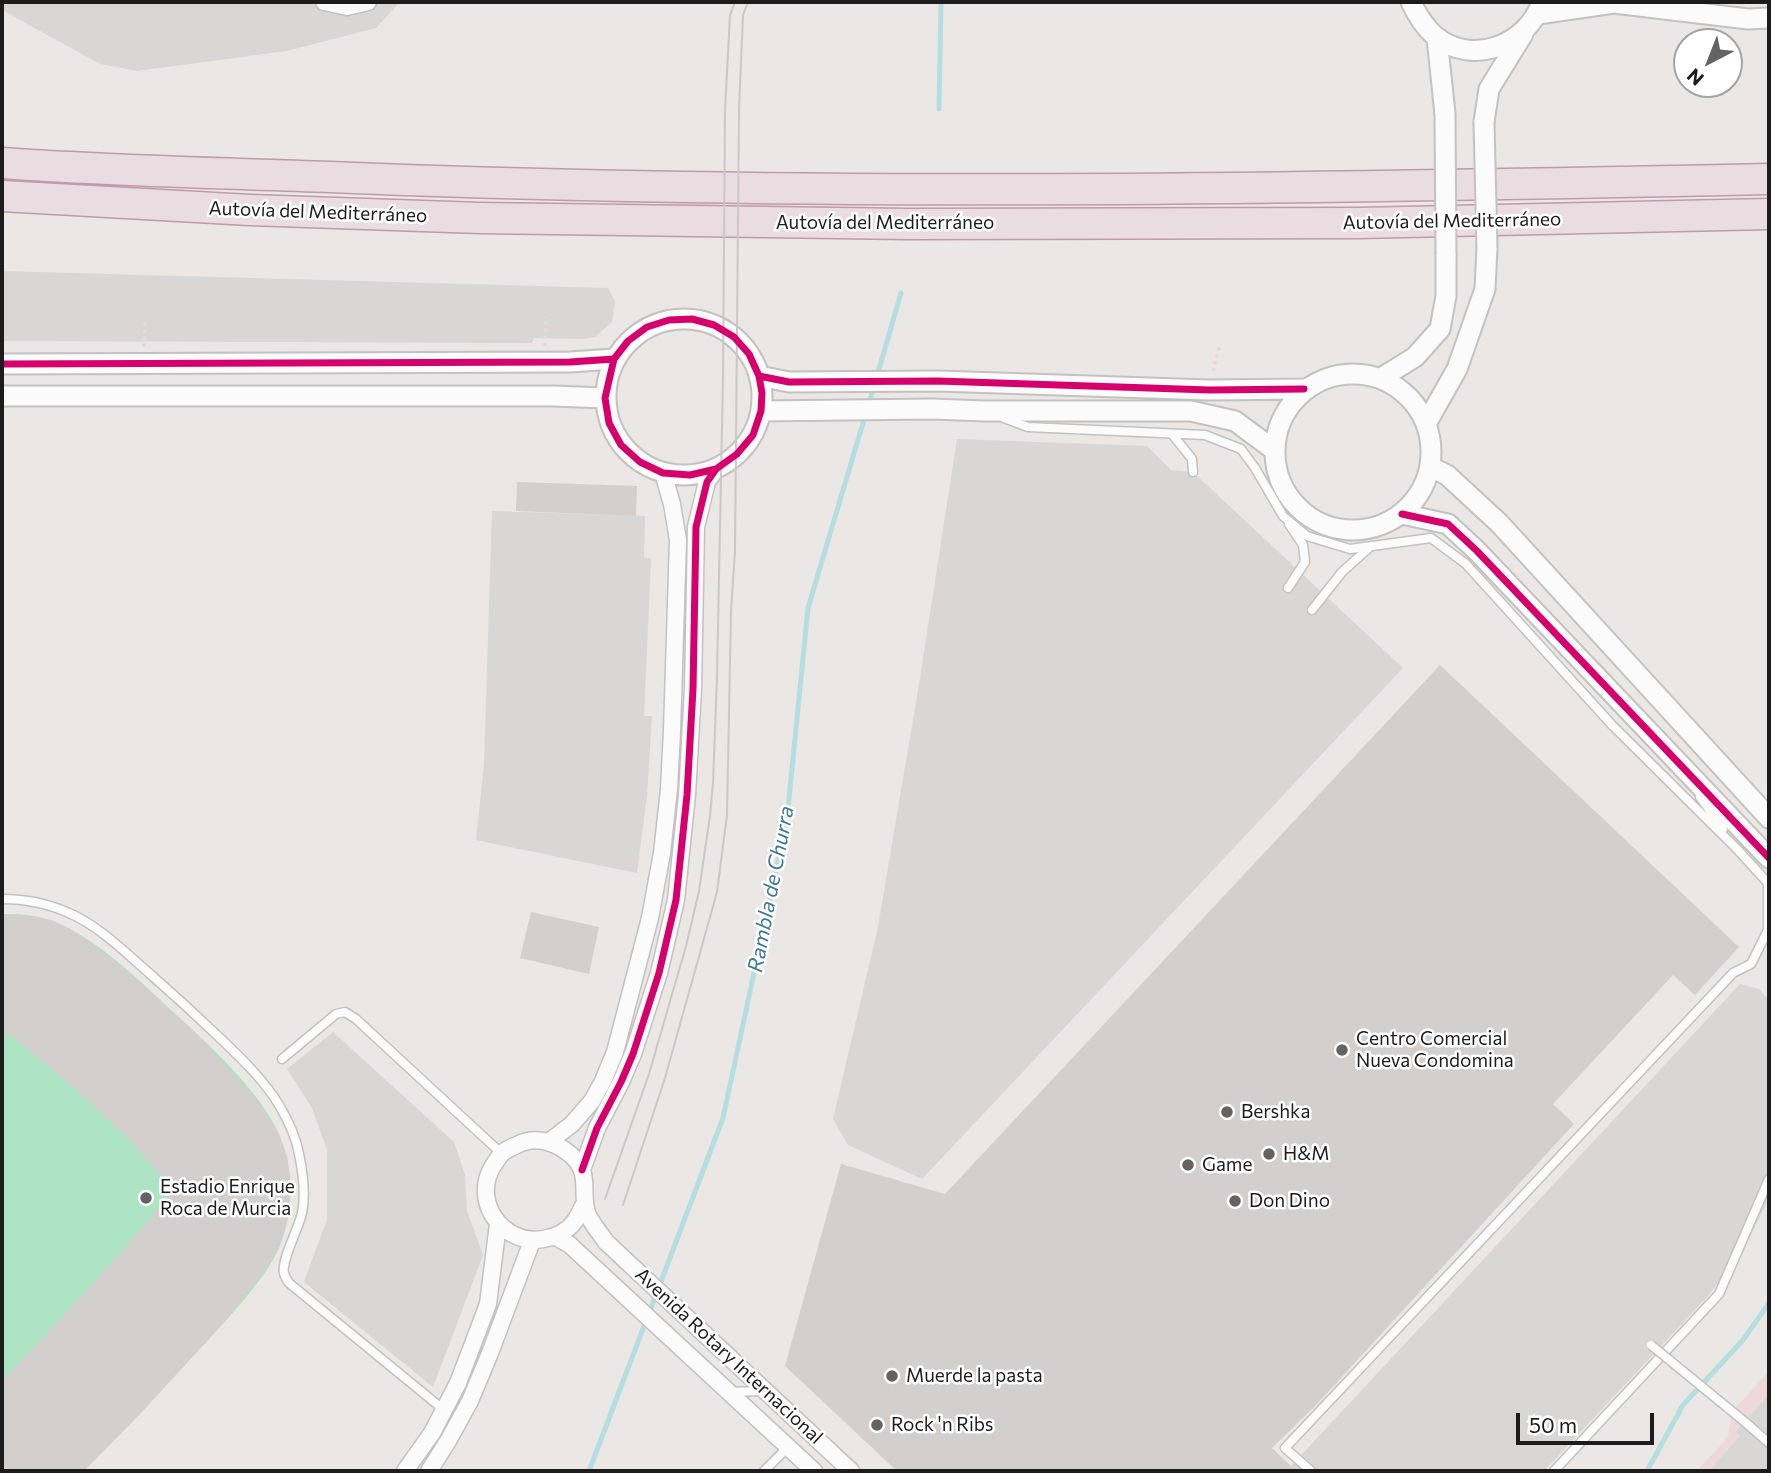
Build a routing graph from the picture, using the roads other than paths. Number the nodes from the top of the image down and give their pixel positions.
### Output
1 (324, 2) edge
2 (369, 2) edge
3 (1411, 2) edge
4 (1540, 8) edge
5 (1769, 19) edge
6 (1526, 30) junction
7 (1437, 38) junction
8 (2, 163) edge
9 (1769, 179) edge
10 (2, 196) edge
11 (1769, 214) edge
12 (614, 359) junction
13 (2, 364) edge
14 (759, 376) junction
15 (1381, 377) junction
16 (1304, 389) junction
17 (2, 396) edge
18 (605, 398) junction
19 (761, 411) junction
20 (985, 411) junction
21 (1427, 422) junction
22 (1172, 434) junction
23 (1274, 450) junction
24 (1431, 467) junction
25 (716, 469) junction
26 (1193, 472) dead end
27 (663, 473) junction
28 (1402, 514) junction
29 (1283, 516) junction
30 (1371, 546) junction
31 (1288, 587) dead end
32 (1312, 610) dead end
33 (1666, 749) junction
34 (1769, 818) edge
35 (1736, 848) junction
36 (1769, 858) edge
37 (1768, 883) edge
38 (2, 899) edge
39 (282, 1059) dead end
40 (550, 1141) junction
41 (501, 1153) junction
42 (582, 1170) junction
43 (1769, 1179) edge
44 (585, 1202) junction
45 (498, 1224) junction
46 (556, 1237) junction
47 (532, 1241) junction
48 (1651, 1345) dead end
49 (765, 1390) junction
50 (729, 1392) junction
51 (444, 1410) junction
52 (1769, 1443) edge
53 (788, 1447) junction
54 (405, 1471) edge
55 (429, 1471) edge
56 (764, 1471) edge
57 (814, 1471) edge
58 (852, 1471) edge
59 (1311, 1471) edge
60 (1554, 1471) edge

1 - 2 street
3 - 7 street
4 - 5 street
4 - 6 street
6 - 7 street
6 - 21 street, bridge
7 - 15 street, bridge
8 - 9 highway, Autovía del Mediterráneo
10 - 11 highway, Autovía del Mediterráneo
12 - 13 street
12 - 14 street
12 - 18 street
14 - 16 street
14 - 19 street
15 - 16 street
15 - 21 street
16 - 23 street
17 - 18 street
18 - 27 street
19 - 20 street
19 - 25 street
20 - 22 lane
20 - 23 street
21 - 24 street
22 - 26 lane
22 - 29 lane
23 - 28 street
24 - 28 street
24 - 34 street
25 - 27 street
25 - 42 street
27 - 40 street
28 - 33 street
29 - 30 lane
29 - 31 lane
30 - 32 lane
30 - 35 lane
33 - 35 lane
33 - 36 street
35 - 37 lane
37 - 59 lane
38 - 51 lane
39 - 41 lane
40 - 41 street
40 - 42 street
41 - 45 street
42 - 44 street
43 - 60 lane
44 - 46 street
44 - 49 street, Avenida Rotary Internacional
45 - 47 street
45 - 51 street
46 - 47 street
46 - 50 street, Avenida Rotary Internacional
47 - 55 street
48 - 52 lane, bridge
49 - 50 lane
49 - 58 street, Avenida Rotary Internacional
50 - 53 street, Avenida Rotary Internacional
51 - 54 street
53 - 56 lane
53 - 57 street, Avenida Rotary Internacional

